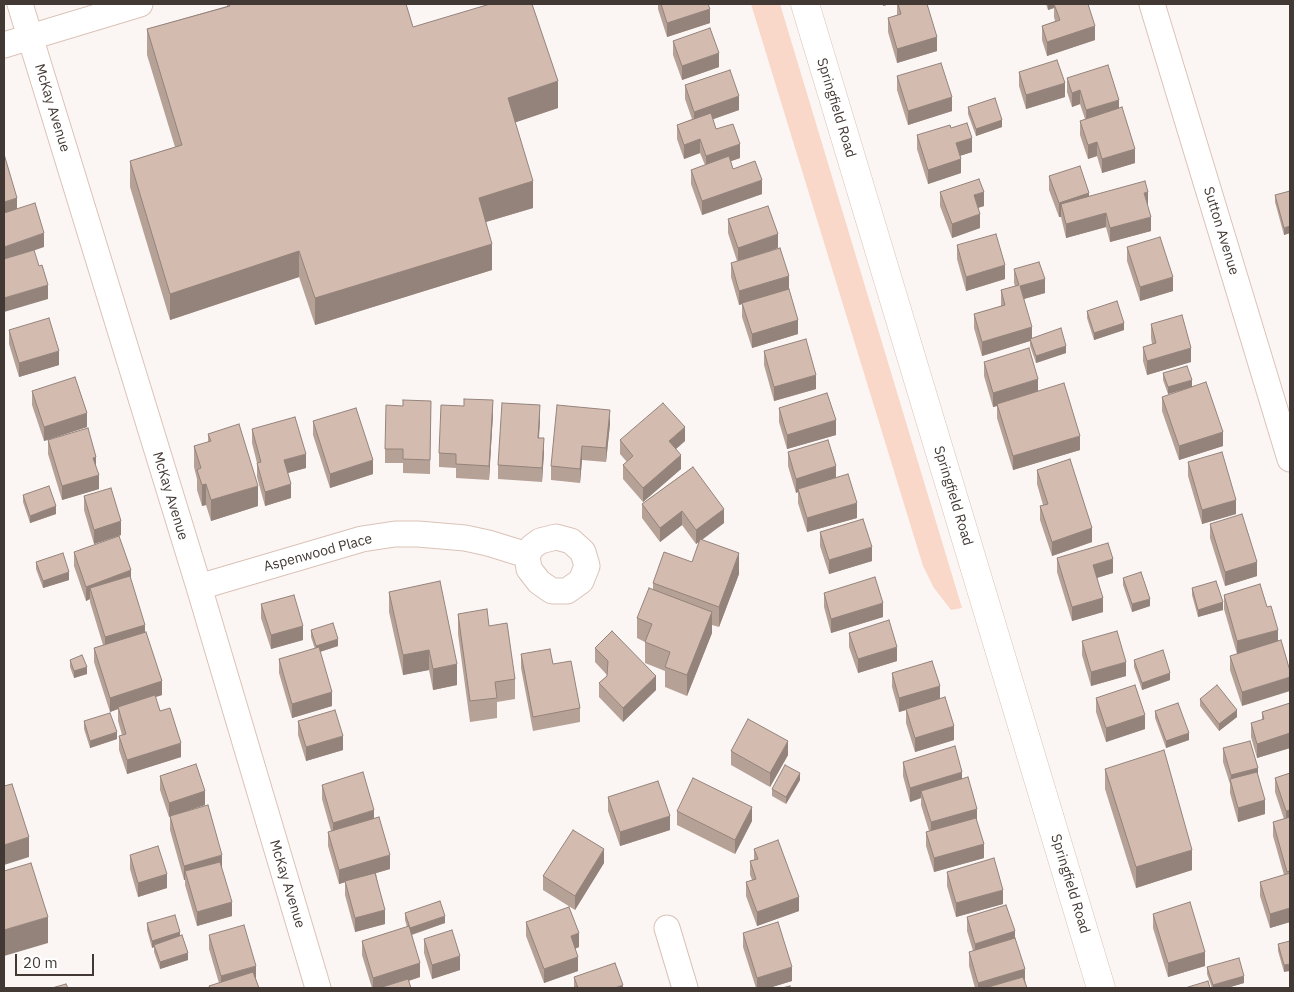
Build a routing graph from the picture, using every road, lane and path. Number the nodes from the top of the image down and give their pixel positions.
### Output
1 (20, 4) edge
2 (140, 4) edge
3 (805, 4) edge
4 (1152, 4) edge
5 (30, 37) junction
6 (4, 45) edge
7 (1290, 459) edge
8 (527, 555) dead end
9 (198, 587) junction
10 (667, 928) dead end
11 (318, 988) edge
12 (685, 988) edge
13 (1101, 988) edge

1 - 5 street, McKay Avenue
2 - 5 street
3 - 13 street, Springfield Road
4 - 7 street, Sutton Avenue
5 - 6 street
5 - 9 street, McKay Avenue
8 - 9 street, Aspenwood Place
9 - 11 street, McKay Avenue
10 - 12 street

